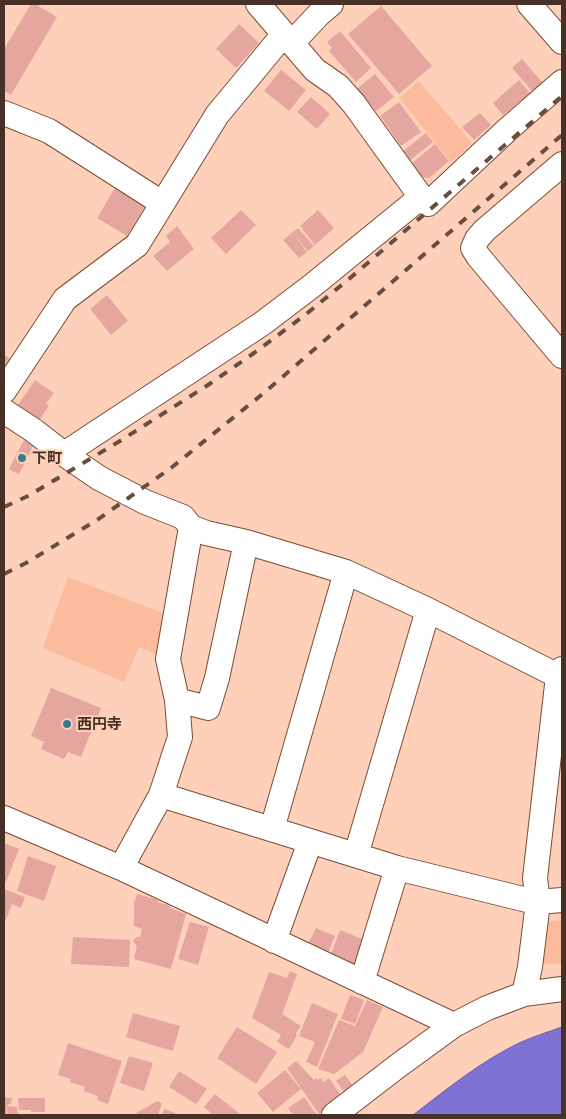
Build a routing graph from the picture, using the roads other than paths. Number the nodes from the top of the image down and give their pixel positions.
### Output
1 (258, 4) edge
2 (331, 4) edge
3 (530, 4) edge
4 (288, 38) junction
5 (562, 42) edge
6 (562, 82) edge
7 (4, 113) edge
8 (562, 164) edge
9 (425, 201) junction
10 (162, 204) junction
11 (562, 356) edge
12 (4, 391) edge
13 (4, 411) edge
14 (64, 454) junction
15 (191, 527) junction
16 (246, 542) junction
17 (346, 572) junction
18 (428, 610) junction
19 (560, 672) edge
20 (177, 700) junction
21 (161, 795) junction
22 (4, 818) edge
23 (272, 829) junction
24 (310, 842) junction
25 (356, 855) junction
26 (121, 868) junction
27 (397, 868) junction
28 (562, 900) edge
29 (538, 902) junction
30 (274, 940) junction
31 (362, 982) junction
32 (562, 989) edge
33 (524, 994) junction
34 (454, 1025) junction
35 (334, 1115) edge

1 - 4 street
2 - 4 street
3 - 5 street
4 - 9 street
4 - 10 street
6 - 9 street
7 - 10 street
8 - 11 street
9 - 14 street
10 - 12 street
13 - 14 street
14 - 15 street
15 - 16 street
15 - 20 street
16 - 17 street
16 - 20 street
17 - 18 street
17 - 23 street
18 - 19 street
18 - 25 street
19 - 29 street
20 - 21 street
21 - 23 street
21 - 26 street
22 - 26 street
23 - 24 street
24 - 25 street
24 - 30 street
25 - 27 street
26 - 30 street
27 - 29 street
27 - 31 street
28 - 29 street
29 - 33 street
30 - 31 street
31 - 34 street
32 - 33 street
33 - 34 street
34 - 35 street

